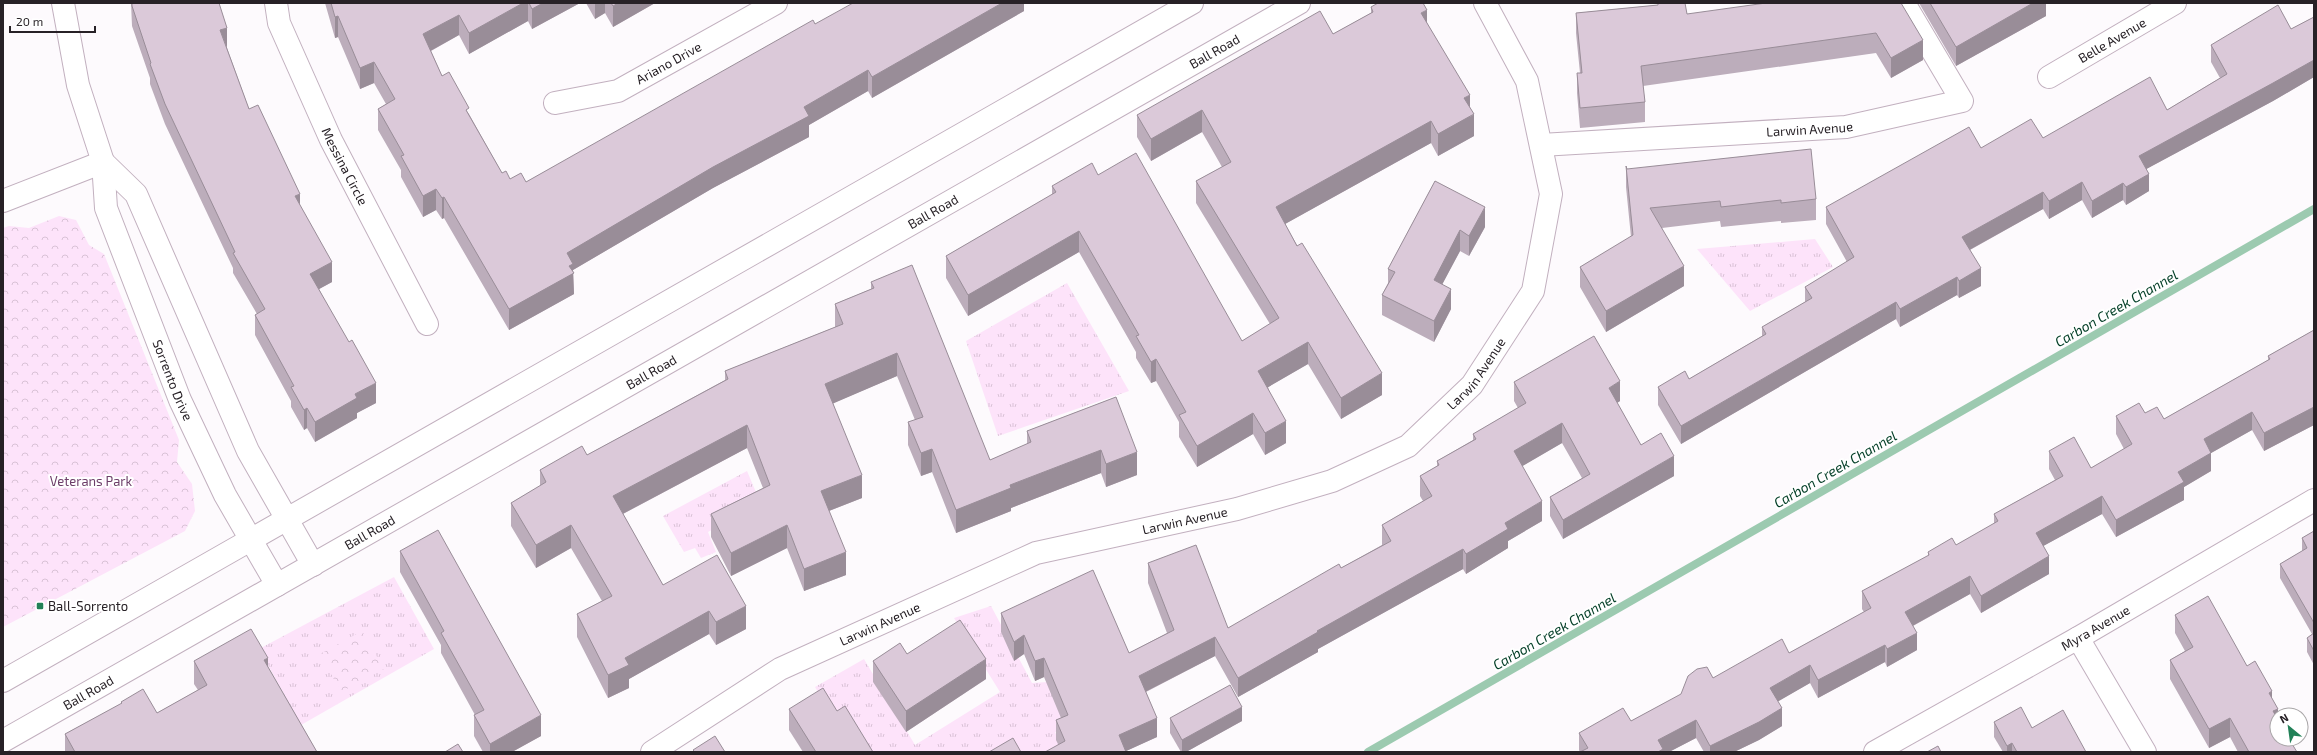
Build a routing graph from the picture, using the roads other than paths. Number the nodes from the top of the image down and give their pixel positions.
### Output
1 (63, 3) edge
2 (276, 3) edge
3 (776, 3) edge
4 (1192, 3) edge
5 (1299, 3) edge
6 (1484, 3) edge
7 (1904, 3) edge
8 (2175, 3) edge
9 (2145, 10) edge
10 (2049, 77) dead end
11 (555, 103) dead end
12 (1541, 145) junction
13 (103, 162) junction
14 (3, 201) edge
15 (427, 324) dead end
16 (2314, 500) edge
17 (288, 520) junction
18 (251, 540) junction
19 (313, 564) junction
20 (277, 585) junction
21 (2078, 638) junction
22 (3, 681) edge
23 (3, 741) edge
24 (652, 752) edge
25 (1875, 752) edge
26 (2145, 752) edge

1 - 13 street, Sorrento Drive
2 - 15 street, Messina Circle
3 - 11 street, Ariano Drive
4 - 17 street
5 - 19 street, Ball Road
6 - 12 street, Larwin Avenue
7 - 12 street, Larwin Avenue
8 - 9 street, Belle Avenue
9 - 10 street, Belle Avenue
12 - 24 street, Larwin Avenue
13 - 14 street
13 - 17 street, Sorrento Drive
13 - 18 street, Sorrento Drive
16 - 21 street, Myra Avenue
17 - 18 street
17 - 19 street, Sorrento Drive
18 - 20 street, Sorrento Drive
18 - 22 street
19 - 20 street, Ball Road
20 - 23 street, Ball Road
21 - 25 street, Myra Avenue
21 - 26 street

